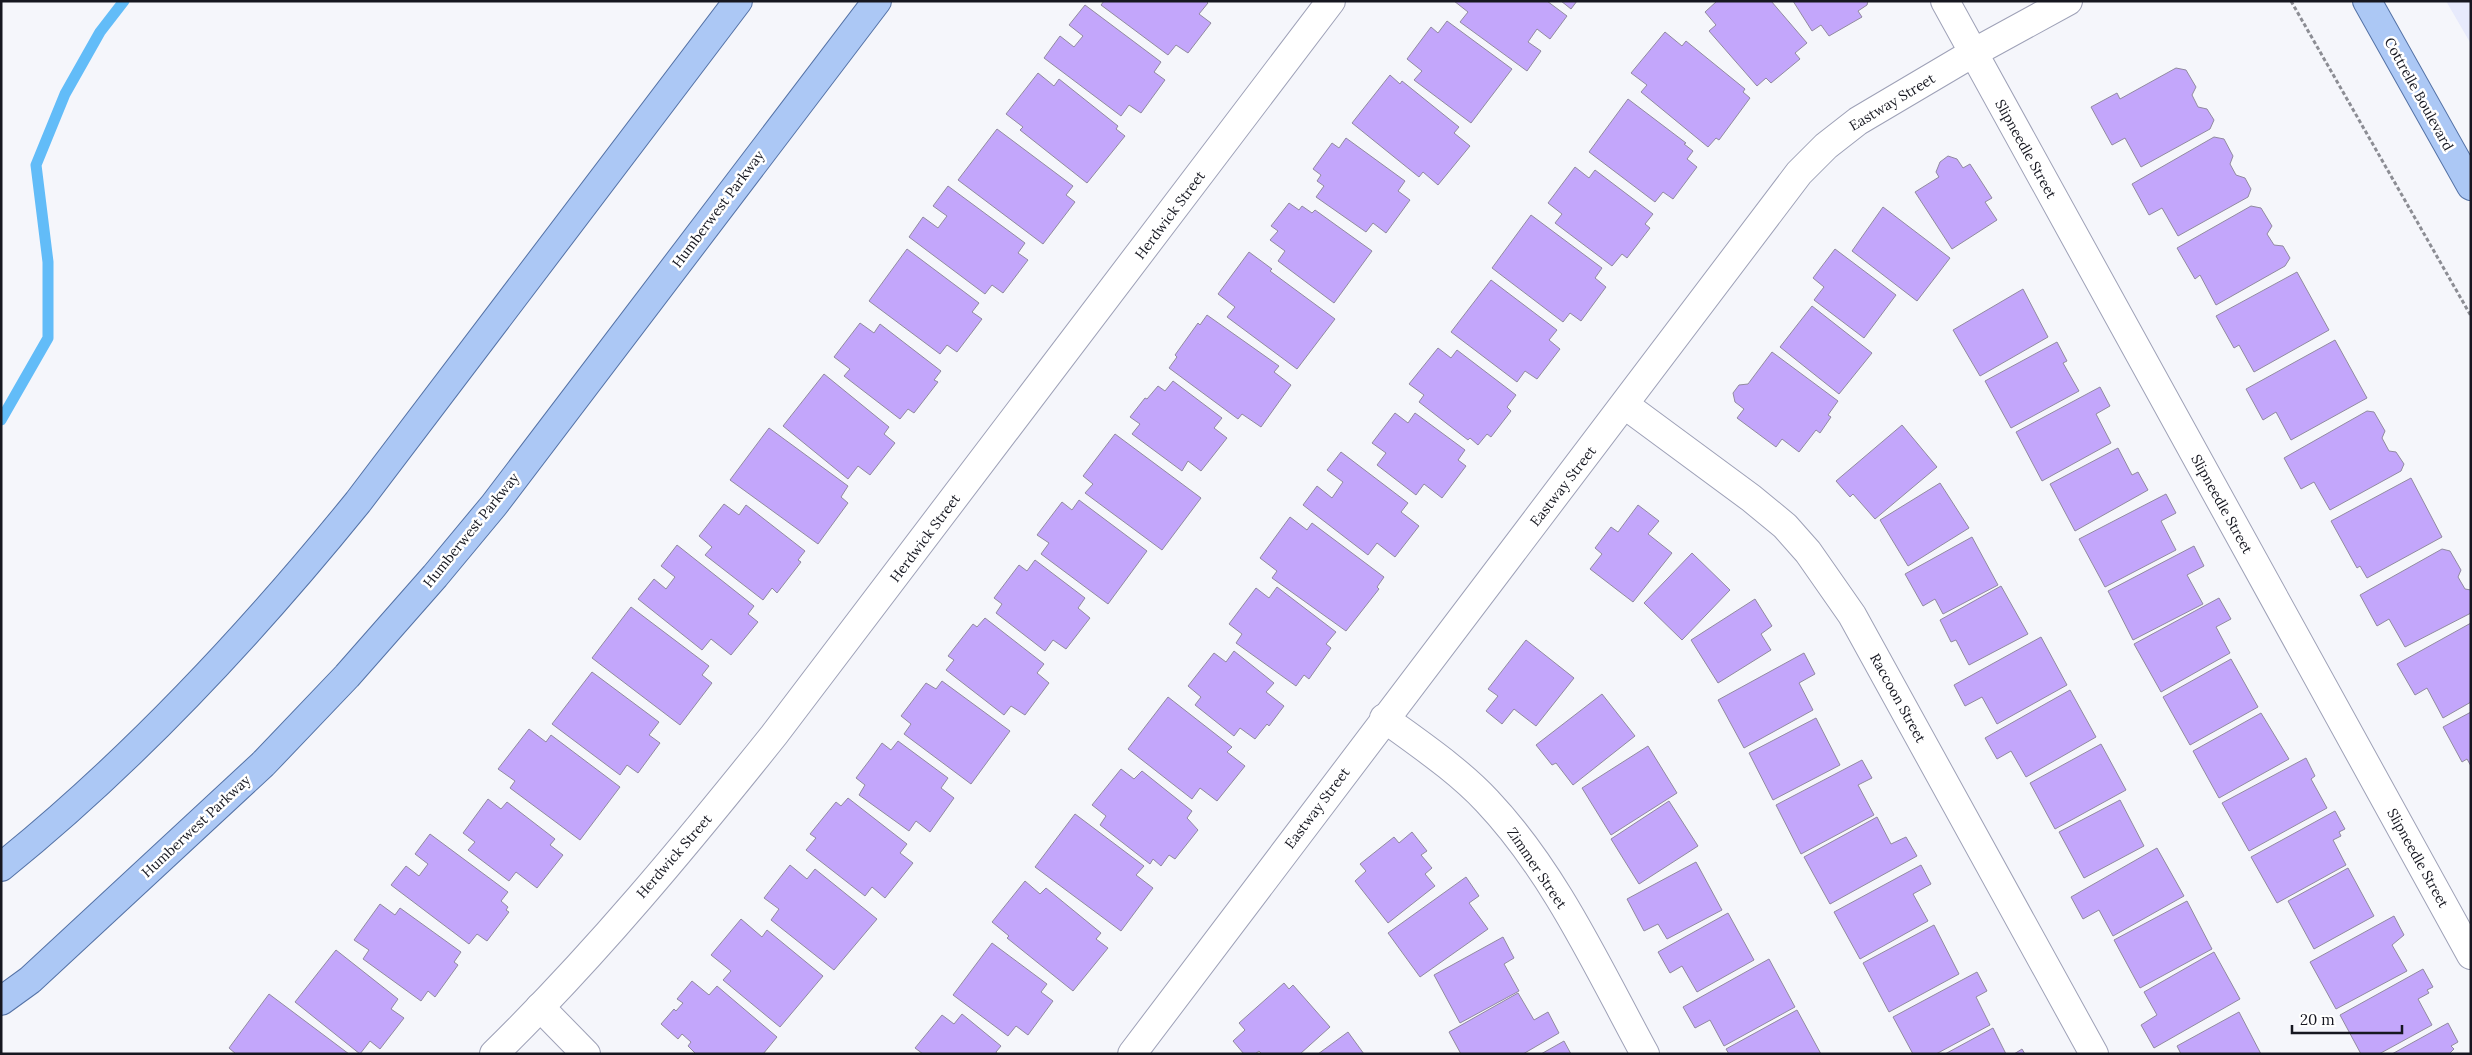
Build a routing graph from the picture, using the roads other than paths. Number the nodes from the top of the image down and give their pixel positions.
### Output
1 (738, 1) edge
2 (872, 1) edge
3 (877, 1) edge
4 (1331, 1) edge
5 (1945, 1) edge
6 (2068, 1) edge
7 (2368, 1) edge
8 (857, 28) junction
9 (1973, 53) junction
10 (2471, 186) edge
11 (1625, 405) junction
12 (1384, 718) junction
13 (1, 867) edge
14 (2471, 955) edge
15 (1, 1000) edge
16 (540, 1007) junction
17 (494, 1054) edge
18 (586, 1054) edge
19 (1132, 1054) edge
20 (1645, 1054) edge
21 (2094, 1054) edge

1 - 13 main road
2 - 8 main road
3 - 8 main road, Humberwest Parkway
4 - 16 street, Herdwick Street
5 - 9 street
6 - 9 street, Eastway Street
7 - 10 main road, Cottrelle Boulevard
8 - 15 main road, Humberwest Parkway
9 - 11 street, Eastway Street
9 - 14 street, Slipneedle Street
11 - 12 street, Eastway Street
11 - 21 street, Raccoon Street
12 - 19 street, Eastway Street
12 - 20 street, Zimmer Street
16 - 17 street, Herdwick Street
16 - 18 street

